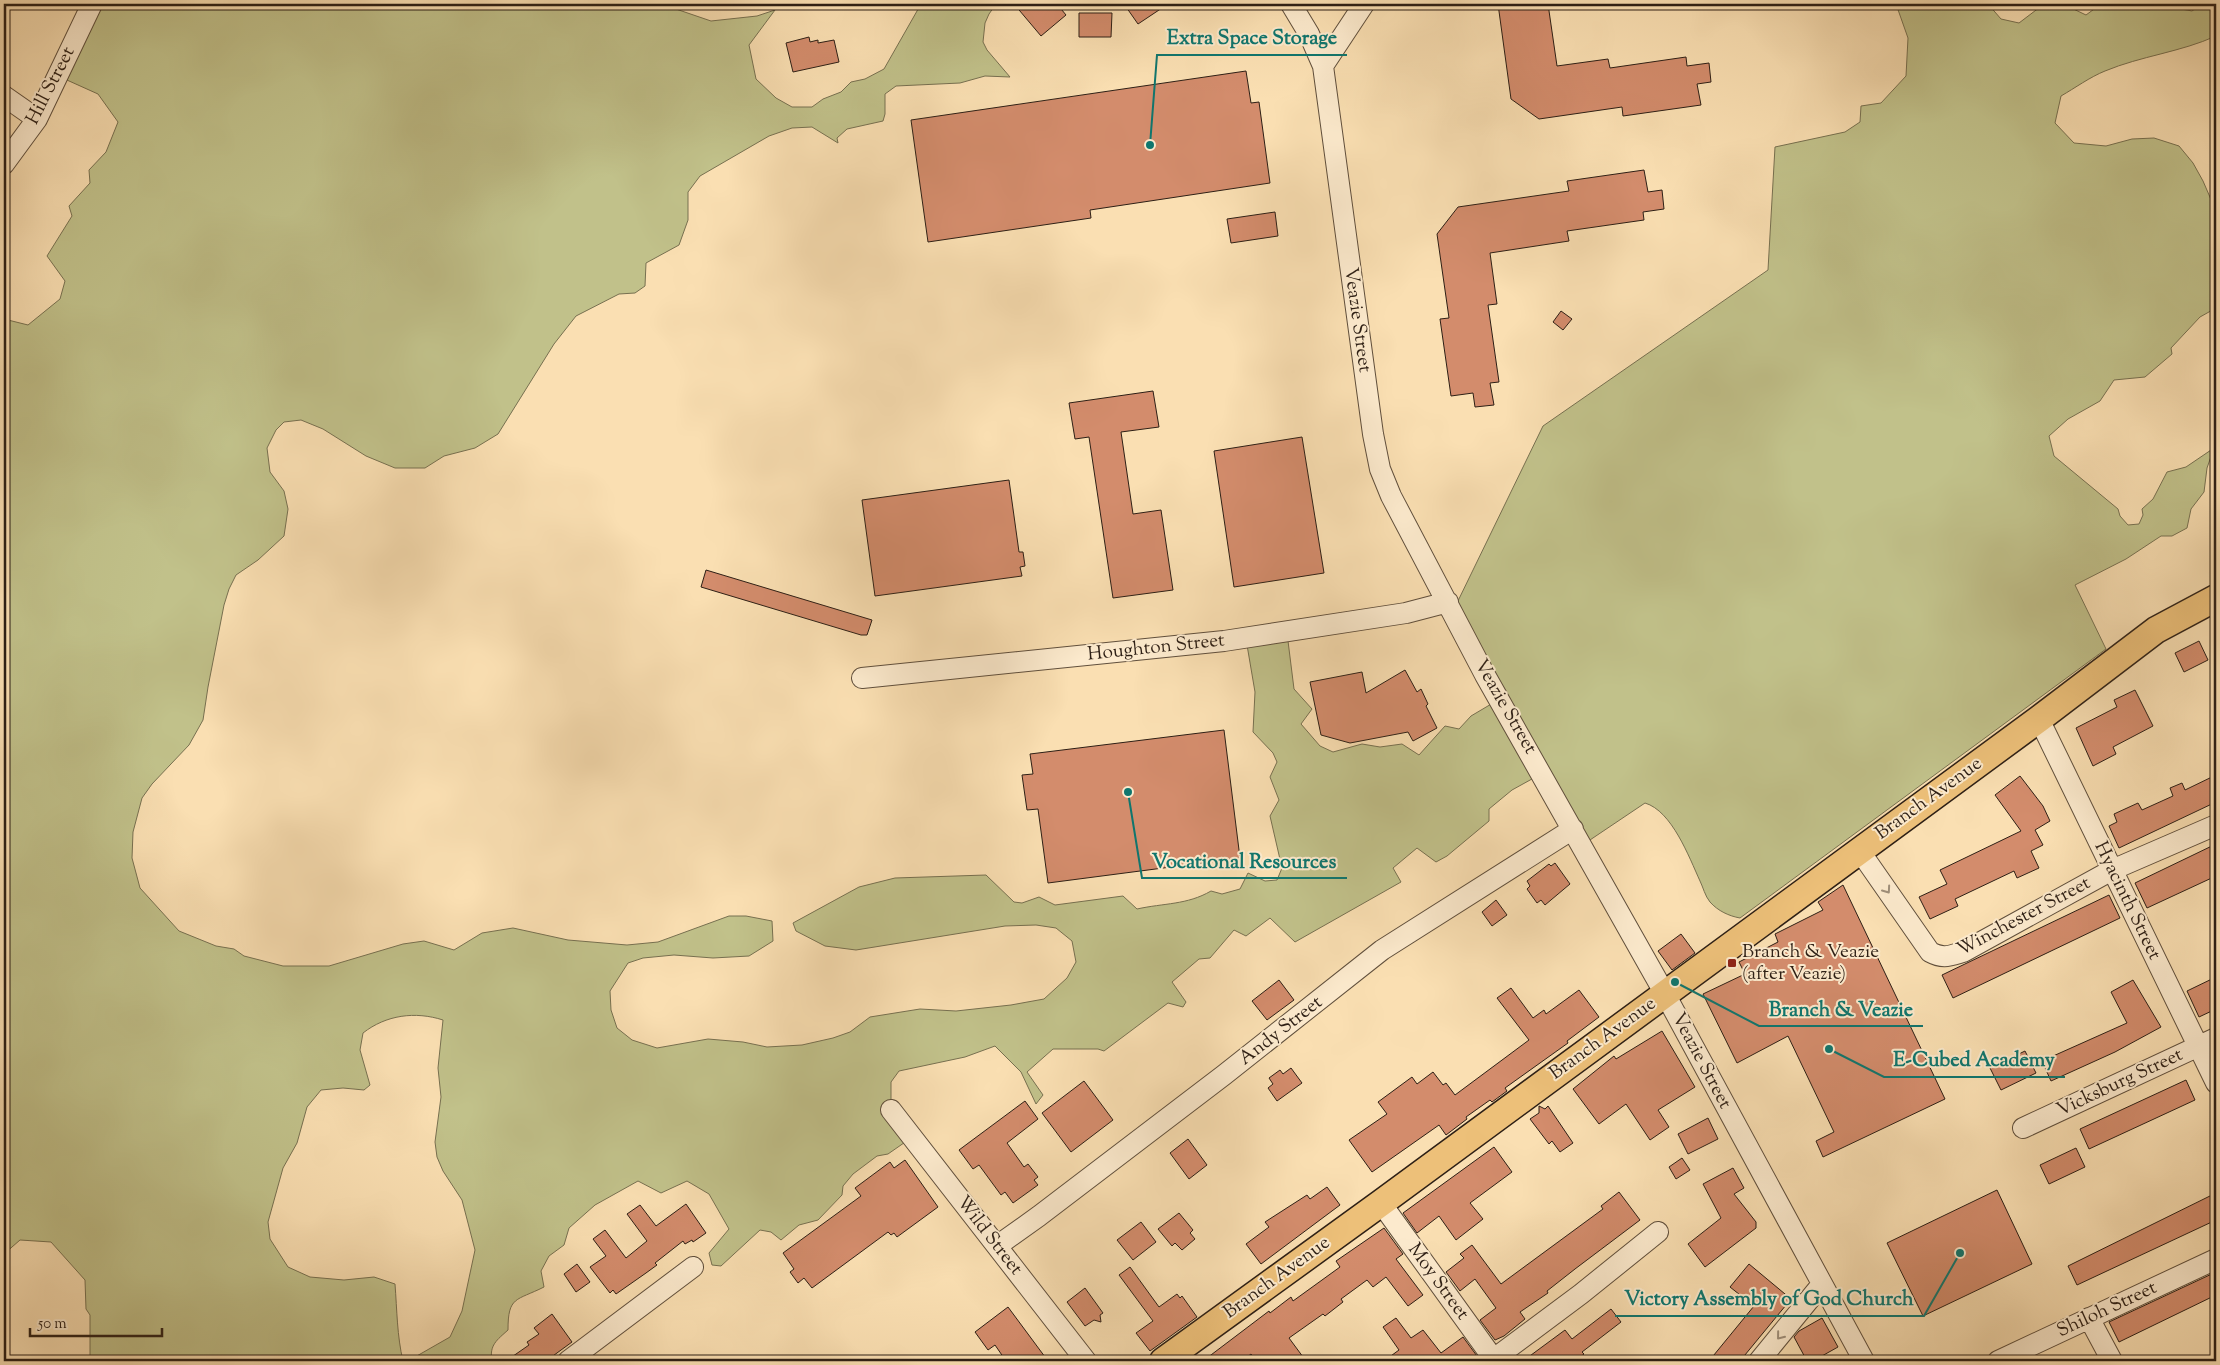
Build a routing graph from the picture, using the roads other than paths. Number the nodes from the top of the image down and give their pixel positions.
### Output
1 (92, 4) edge
2 (1291, 4) edge
3 (1364, 4) edge
4 (1323, 66) junction
5 (4, 96) edge
6 (37, 119) junction
7 (4, 164) edge
8 (2216, 598) edge
9 (1448, 602) junction
10 (862, 678) dead end
11 (2039, 719) junction
12 (2216, 825) edge
13 (1573, 829) junction
14 (1859, 850) junction
15 (2112, 870) junction
16 (1665, 994) junction
17 (2207, 1042) edge
18 (2216, 1083) edge
19 (890, 1110) dead end
20 (2023, 1128) dead end
21 (1381, 1203) junction
22 (1658, 1232) dead end
23 (997, 1246) junction
24 (2216, 1259) edge
25 (693, 1267) dead end
26 (1822, 1284) junction
27 (2089, 1318) junction
28 (568, 1361) edge
29 (1086, 1361) edge
30 (1163, 1361) edge
31 (1493, 1361) edge
32 (1759, 1361) edge
33 (1864, 1361) edge
34 (1998, 1361) edge
35 (2112, 1361) edge

1 - 6 street, Hill Street
2 - 4 street, Veazie Street
3 - 4 street
4 - 9 street, Veazie Street
5 - 6 street
6 - 7 street, Hill Street
8 - 11 main road, Branch Avenue
9 - 10 street, Houghton Street
9 - 13 street, Veazie Street
11 - 14 main road, Branch Avenue
11 - 15 street, Hyacinth Street
12 - 15 street, Winchester Street
13 - 16 street, Veazie Street
13 - 23 street, Andy Street
14 -> 15 street, Winchester Street
14 - 16 main road, Branch Avenue
15 - 17 street, Hyacinth Street
16 - 21 main road, Branch Avenue
16 - 26 street, Veazie Street
17 - 18 street, Hyacinth Street
17 - 20 street, Vicksburg Street
19 - 23 street, Wild Street
21 - 30 main road, Branch Avenue
21 - 31 street, Moy Street
22 - 31 street
23 - 29 street, Wild Street
24 - 27 street, Shiloh Street
25 - 28 street
26 -> 32 street
26 - 33 street, Veazie Street
27 - 34 street, Shiloh Street
27 - 35 street

